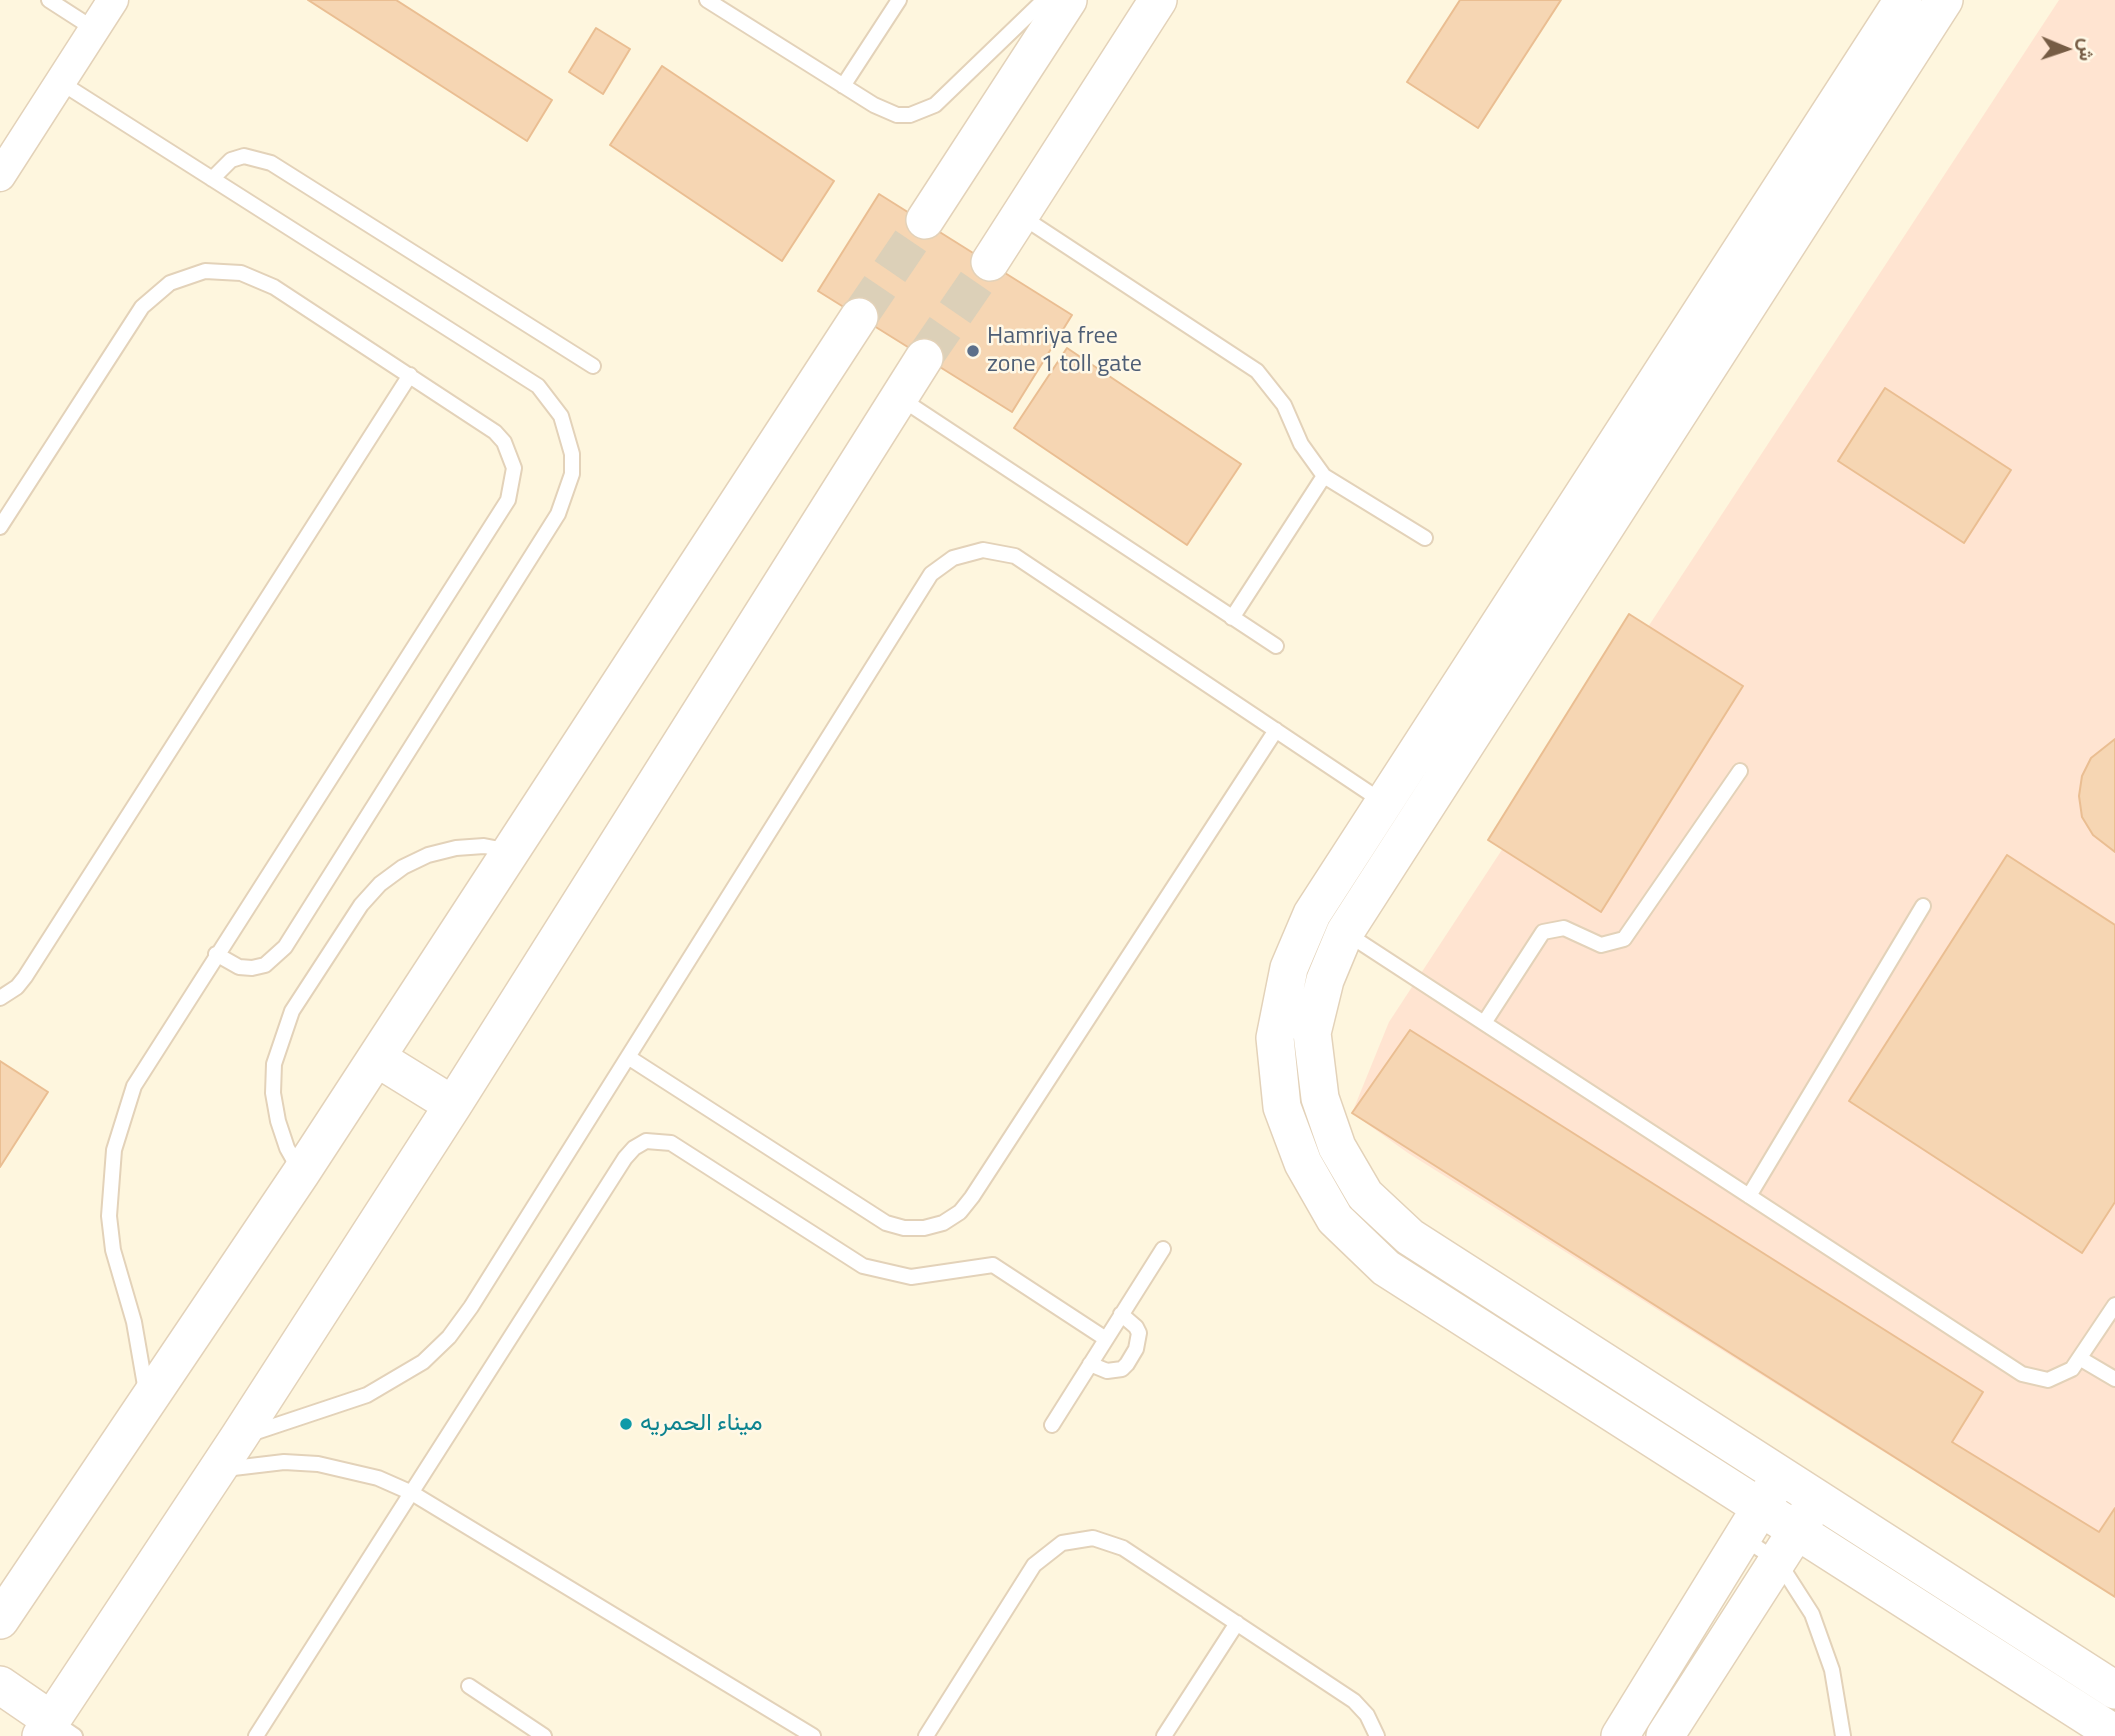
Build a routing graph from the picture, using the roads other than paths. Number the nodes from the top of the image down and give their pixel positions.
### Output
1 (49, 0) edge
2 (113, 0) edge
3 (707, 0) edge
4 (899, 0) edge
5 (1044, 0) edge
6 (1068, 0) edge
7 (1158, 0) edge
8 (1903, 0) edge
9 (1944, 0) edge
10 (94, 29) junction
11 (60, 82) junction
12 (843, 86) junction
13 (0, 176) edge
14 (212, 179) junction
15 (1020, 215) junction
16 (925, 220) tunnel mouth
17 (990, 262) tunnel mouth
18 (859, 317) tunnel mouth
19 (924, 358) tunnel mouth
20 (593, 366) dead end
21 (410, 375) junction
22 (898, 397) junction
23 (1324, 476) junction
24 (0, 527) edge
25 (1425, 538) dead end
26 (1232, 618) junction
27 (1276, 646) dead end
28 (1276, 730) junction
29 (1740, 771) dead end
30 (1399, 812) junction
31 (512, 851) junction
32 (1923, 906) dead end
33 (1345, 932) junction
34 (216, 954) junction
35 (0, 998) edge
36 (1484, 1023) junction
37 (628, 1057) junction
38 (377, 1058) junction
39 (453, 1105) junction
40 (301, 1173) junction
41 (1749, 1196) junction
42 (1163, 1249) dead end
43 (2115, 1305) edge
44 (1121, 1314) junction
45 (1106, 1339) junction
46 (2081, 1359) junction
47 (1090, 1364) junction
48 (2115, 1379) edge
49 (148, 1403) junction
50 (1052, 1425) dead end
51 (239, 1437) junction
52 (217, 1471) junction
53 (1782, 1473) junction
54 (412, 1493) junction
55 (1818, 1497) junction
56 (1763, 1507) junction
57 (1798, 1530) junction
58 (1743, 1538) junction
59 (1778, 1561) junction
60 (0, 1620) edge
61 (1237, 1623) junction
62 (0, 1685) edge
63 (469, 1686) dead end
64 (2115, 1690) edge
65 (56, 1731) edge
66 (2115, 1734) edge
67 (256, 1736) edge
68 (544, 1736) edge
69 (813, 1736) edge
70 (926, 1736) edge
71 (1164, 1736) edge
72 (1377, 1736) edge
73 (1620, 1736) edge
74 (1665, 1736) edge
75 (1843, 1736) edge

1 - 10 lane
2 - 10 street
3 - 12 lane
4 - 12 lane
5 - 12 lane
6 - 16 street
7 - 15 street
8 - 30 street
9 - 30 street
10 - 11 street
11 - 13 street
11 - 14 lane
14 - 20 lane
14 - 34 lane
15 - 17 street
15 - 23 lane
18 - 31 street
19 - 22 street
21 - 24 lane
21 - 34 lane
21 - 35 lane
22 - 26 lane
22 - 39 street
23 - 25 lane
23 - 26 lane
26 - 27 lane
28 - 30 lane
28 - 37 lane
28 - 37 lane
29 - 36 lane
30 - 33 street
30 - 56 street
31 - 38 street
31 - 40 lane
32 - 41 lane
33 - 36 lane
33 - 53 street
34 - 49 lane
36 - 41 lane
37 - 51 lane
38 - 39 street
38 - 40 street
39 - 51 street
40 - 49 street
41 - 46 lane
42 - 44 lane
43 - 46 lane
44 - 45 lane
44 - 47 lane
45 - 47 lane
45 - 54 lane
46 - 48 lane
47 - 50 lane
49 - 60 street
51 - 52 street
52 - 54 lane
52 - 65 street
53 - 55 street
53 - 56 street
54 - 67 lane
54 - 69 lane
55 - 57 street
55 - 64 street
56 - 57 street
56 - 58 street
57 - 59 street
57 - 66 street
58 - 59 lane
58 - 73 street
59 - 74 street
59 - 75 lane
61 - 70 lane
61 - 71 lane
61 - 72 lane
62 - 65 street
63 - 68 lane

